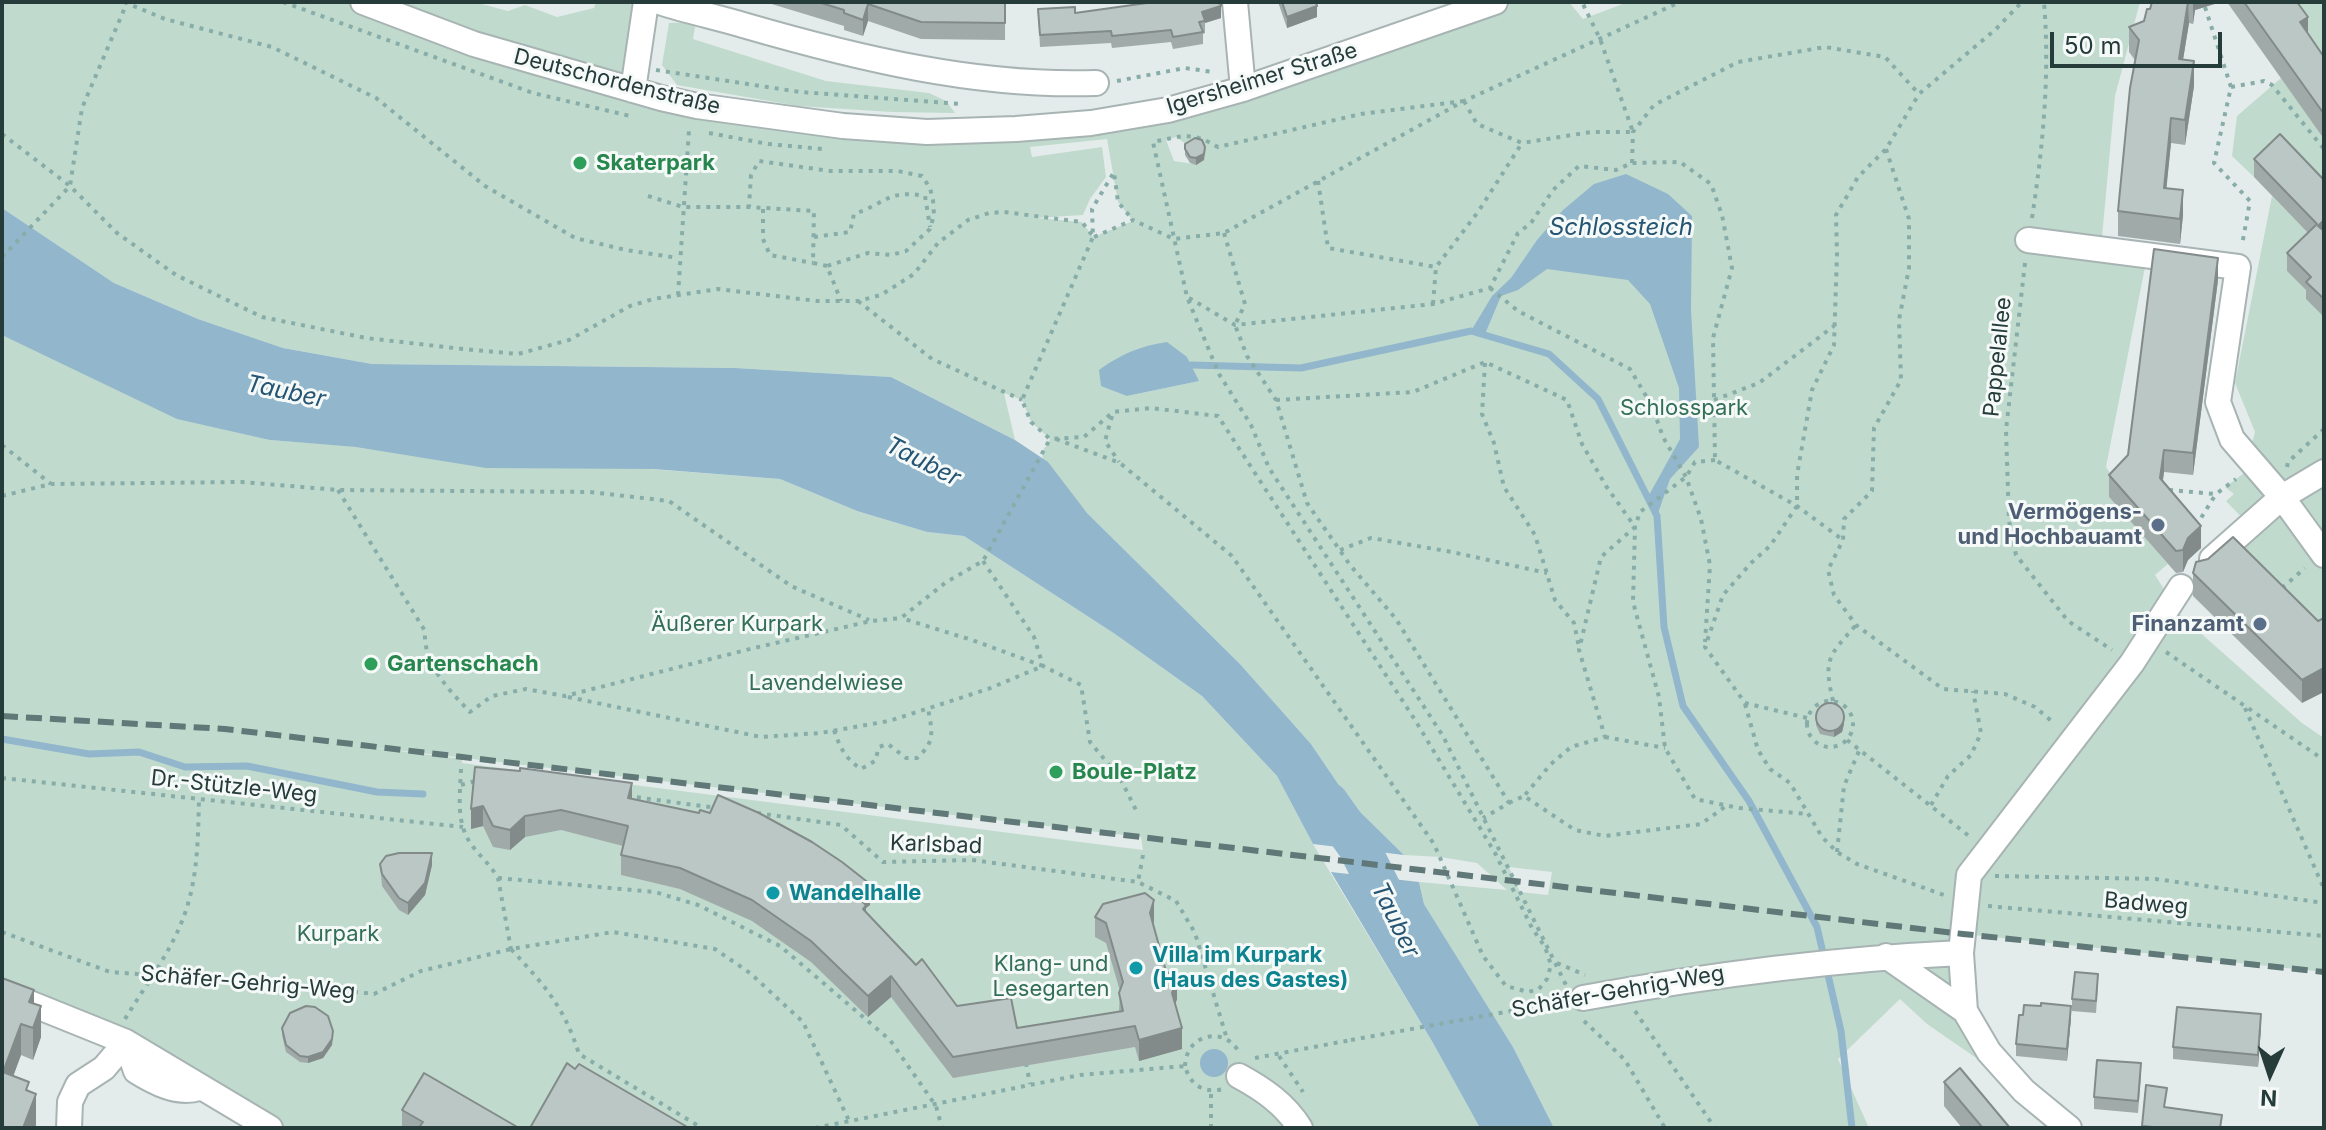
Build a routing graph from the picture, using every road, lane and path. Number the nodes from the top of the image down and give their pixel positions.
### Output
1 (363, 2) edge
2 (646, 2) edge
3 (660, 2) edge
4 (1235, 2) edge
5 (1495, 2) edge
6 (1582, 2) edge
7 (1680, 2) edge
8 (2022, 2) edge
9 (2044, 2) edge
10 (125, 3) edge
11 (2205, 7) dead end
12 (1600, 39) junction
13 (1213, 72) dead end
14 (635, 78) junction
15 (1096, 83) joint
16 (2231, 87) junction
17 (1243, 89) junction
18 (1919, 94) junction
19 (1464, 101) junction
20 (960, 104) dead end
21 (689, 130) dead end
22 (927, 132) joint
23 (1633, 132) junction
24 (2, 134) edge
25 (1522, 143) junction
26 (1886, 149) junction
27 (2324, 149) edge
28 (1632, 163) junction
29 (1318, 180) junction
30 (70, 186) junction
31 (648, 196) dead end
32 (683, 207) junction
33 (749, 207) junction
34 (763, 209) junction
35 (1133, 220) junction
36 (930, 229) junction
37 (1224, 233) junction
38 (814, 237) junction
39 (1093, 237) junction
40 (1174, 239) junction
41 (2028, 240) junction
42 (2, 257) edge
43 (678, 258) junction
44 (813, 263) junction
45 (827, 266) junction
46 (1436, 267) junction
47 (2238, 267) junction
48 (1491, 290) junction
49 (678, 295) junction
50 (1187, 297) junction
51 (841, 301) junction
52 (858, 301) junction
53 (1433, 304) junction
54 (1235, 325) junction
55 (1835, 325) junction
56 (1485, 362) junction
57 (1022, 400) junction
58 (1276, 400) junction
59 (1714, 400) junction
60 (1113, 412) junction
61 (1053, 439) junction
62 (2, 445) edge
63 (1715, 460) junction
64 (1120, 463) junction
65 (2254, 466) junction
66 (2324, 472) edge
67 (1686, 477) junction
68 (51, 484) junction
69 (2155, 489) edge
70 (338, 490) junction
71 (2216, 494) junction
72 (2, 496) edge
73 (2282, 497) junction
74 (1797, 506) junction
75 (1635, 527) junction
76 (2191, 534) edge
77 (1843, 540) junction
78 (1340, 550) junction
79 (2323, 554) edge
80 (985, 558) junction
81 (1547, 573) junction
82 (2281, 589) edge
83 (901, 618) junction
84 (871, 621) junction
85 (1856, 625) junction
86 (2147, 639) junction
87 (1705, 647) junction
88 (1579, 650) junction
89 (2132, 663) junction
90 (1043, 666) junction
91 (1973, 691) junction
92 (565, 696) junction
93 (1833, 701) junction
94 (1745, 703) junction
95 (2243, 705) junction
96 (928, 708) junction
97 (1807, 718) junction
98 (834, 730) junction
99 (2079, 730) junction
100 (1605, 737) junction
101 (1847, 740) junction
102 (1665, 748) junction
103 (1859, 751) junction
104 (2324, 760) edge
105 (461, 769) dead end
106 (2, 778) edge
107 (482, 780) edge
108 (461, 785) junction
109 (619, 795) edge
110 (1524, 796) junction
111 (199, 799) junction
112 (1509, 803) junction
113 (1931, 805) junction
114 (1726, 806) junction
115 (730, 810) edge
116 (746, 812) edge
117 (1138, 814) dead end
118 (1808, 814) junction
119 (1483, 818) junction
120 (463, 827) junction
121 (1986, 850) junction
122 (1837, 852) junction
123 (1143, 855) dead end
124 (1969, 875) junction
125 (498, 878) junction
126 (1138, 882) junction
127 (1520, 889) dead end
128 (2324, 889) edge
129 (1965, 902) junction
130 (2324, 903) edge
131 (2, 932) edge
132 (2324, 936) edge
133 (511, 949) junction
134 (1961, 953) junction
135 (1880, 957) junction
136 (153, 974) junction
137 (1622, 991) junction
138 (2, 992) edge
139 (1583, 998) joint
140 (1965, 1011) junction
141 (1227, 1039) junction
142 (126, 1042) junction
143 (1024, 1054) edge
144 (1185, 1066) junction
145 (1240, 1067) junction
146 (1030, 1084) junction
147 (1211, 1091) junction
148 (936, 1106) junction
149 (850, 1123) junction
150 (69, 1128) edge
151 (270, 1128) edge
152 (702, 1128) edge
153 (815, 1128) edge
154 (942, 1128) edge
155 (1211, 1128) edge
156 (1300, 1128) edge
157 (1715, 1128) edge
158 (2069, 1128) edge

1 - 14 street, Deutschordenstraße
2 - 14 street
3 - 15 street
4 - 17 street
5 - 17 street, Igersheimer Straße
6 - 12 path
7 - 12 path
8 - 18 path
9 - 41 path, Pappelallee
10 - 30 path
10 - 43 path
11 - 16 path
12 - 19 path
12 - 23 path
13 - 15 path
14 - 20 path
14 - 22 street, Deutschordenstraße
16 - 27 path
16 - 47 path
17 - 22 street, Igersheimer Straße
18 - 23 path
18 - 26 path
19 - 25 path
19 - 29 path
19 - 40 path
21 - 32 path
23 - 25 path
23 - 28 path
24 - 30 path
25 - 46 path
26 - 55 path
26 - 77 path
28 - 48 path
28 - 59 path
29 - 37 path
29 - 46 path
30 - 42 path
30 - 49 path
31 - 32 path
32 - 33 path
32 - 43 path
33 - 34 path
33 - 36 path
34 - 38 path
34 - 44 path
35 - 39 path
35 - 39 path
35 - 40 path
36 - 38 path
36 - 45 path
37 - 40 path
37 - 54 path
38 - 44 path
39 - 52 path
39 - 57 path
40 - 50 path
41 - 47 street
41 - 89 path, Pappelallee
43 - 49 path
44 - 45 path
45 - 51 path
46 - 53 path
47 - 65 street
48 - 53 path
48 - 67 path
49 - 51 path
50 - 54 path
50 - 119 path
51 - 52 path
52 - 57 path
53 - 54 path
54 - 58 path
55 - 59 path
55 - 74 path
56 - 58 path
56 - 75 path
56 - 81 path
57 - 61 path
58 - 78 path
59 - 63 path
60 - 61 path
60 - 64 path
60 - 64 path
61 - 64 path
61 - 80 path
62 - 68 path
63 - 67 path
63 - 74 path
65 - 71 path
65 - 73 street
66 - 73 street
67 - 75 path
67 - 87 path
68 - 70 path
68 - 72 path
69 - 71 path
70 - 84 path
70 - 92 path
71 - 76 path
73 - 79 street
73 - 86 street
74 - 77 path
74 - 87 path
75 - 88 path
75 - 102 path
77 - 85 path
78 - 81 path
78 - 112 path
79 - 82 path
80 - 83 path
80 - 90 path
81 - 88 path
83 - 84 path
83 - 90 path
84 - 92 path
85 - 91 path
85 - 93 path
86 - 89 street
86 - 95 path
87 - 94 path
88 - 100 path
89 - 99 street
90 - 96 path
90 - 117 path
91 - 99 path
91 - 113 path
92 - 98 path
93 - 97 path
93 - 101 path
94 - 97 path
94 - 118 path
95 - 104 path
95 - 128 path
96 - 98 path
96 - 98 path
97 - 101 path
99 - 121 street
100 - 102 path
100 - 110 path
101 - 103 path
102 - 114 path
103 - 113 path
103 - 122 path
105 - 108 path
106 - 111 path, Dr.-Stützle-Weg
107 - 108 path
108 - 120 path
109 - 115 path
110 - 112 path
110 - 114 path
111 - 120 path, Dr.-Stützle-Weg
111 - 136 path
112 - 119 path
113 - 121 path
114 - 118 path
116 - 126 path, Karlsbad
118 - 122 path
119 - 127 path
120 - 125 path
121 - 124 street
122 - 129 path, Badweg
123 - 126 path
124 - 129 street
124 - 130 path
125 - 133 path
125 - 148 path
126 - 141 path, Karlsbad
129 - 132 path, Badweg
129 - 134 street
131 - 136 path, Schäfer-Gehrig-Weg
133 - 136 path, Schäfer-Gehrig-Weg
133 - 149 path, Schäfer-Gehrig-Weg
133 - 152 path
134 - 135 street, Schäfer-Gehrig-Weg
134 - 140 street
135 - 137 street, Schäfer-Gehrig-Weg
135 - 140 street
136 - 142 path
137 - 139 street, Schäfer-Gehrig-Weg
137 - 157 path
138 - 142 street
139 - 145 path, Schäfer-Gehrig-Weg, bridge
140 - 158 street
141 - 144 path
141 - 145 path
142 - 150 street
142 - 151 street
143 - 146 path
144 - 146 path
144 - 147 path
145 - 147 path, Schäfer-Gehrig-Weg
145 - 156 street
146 - 148 path
147 - 155 path
148 - 149 path
148 - 154 path
149 - 153 path

